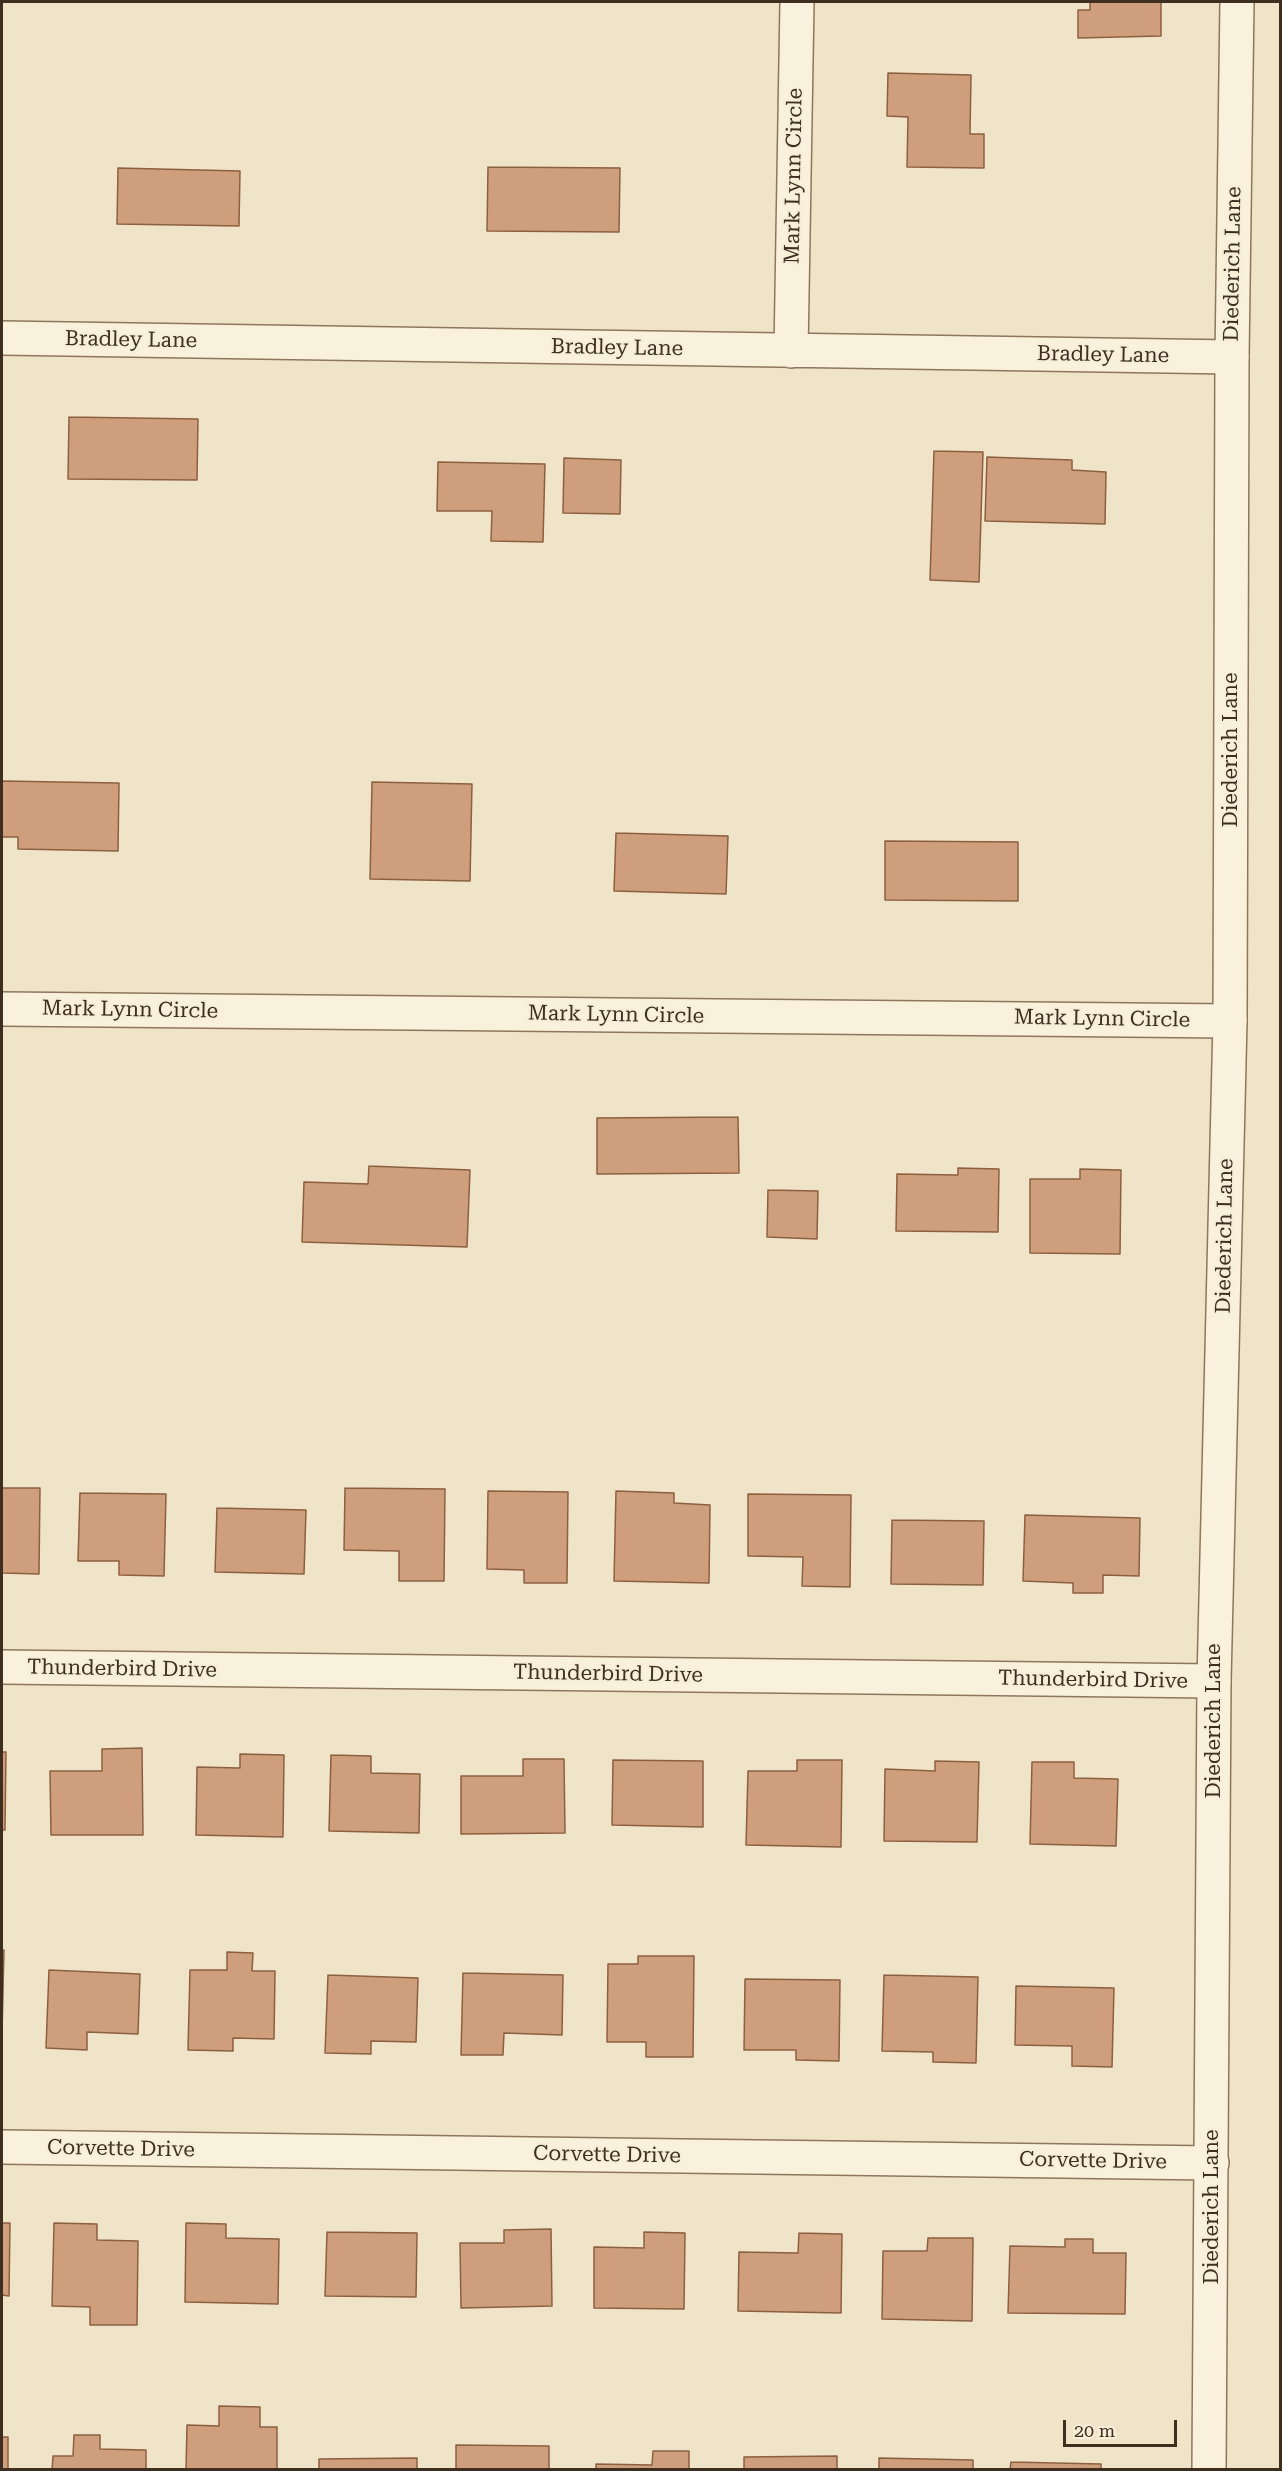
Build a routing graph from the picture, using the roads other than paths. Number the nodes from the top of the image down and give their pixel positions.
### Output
1 (797, 2) edge
2 (1237, 2) edge
3 (2, 338) edge
4 (790, 351) junction
5 (1232, 357) junction
6 (2, 1009) edge
7 (1230, 1021) junction
8 (2, 1667) edge
9 (1214, 1681) junction
10 (2, 2147) edge
11 (1212, 2163) junction
12 (1209, 2469) edge

1 - 4 street, Mark Lynn Circle
2 - 5 street, Diederich Lane
3 - 4 street, Bradley Lane
4 - 5 street, Bradley Lane
5 - 7 street, Diederich Lane
6 - 7 street, Mark Lynn Circle
7 - 9 street, Diederich Lane
8 - 9 street, Thunderbird Drive
9 - 11 street, Diederich Lane
10 - 11 street, Corvette Drive
11 - 12 street, Diederich Lane

